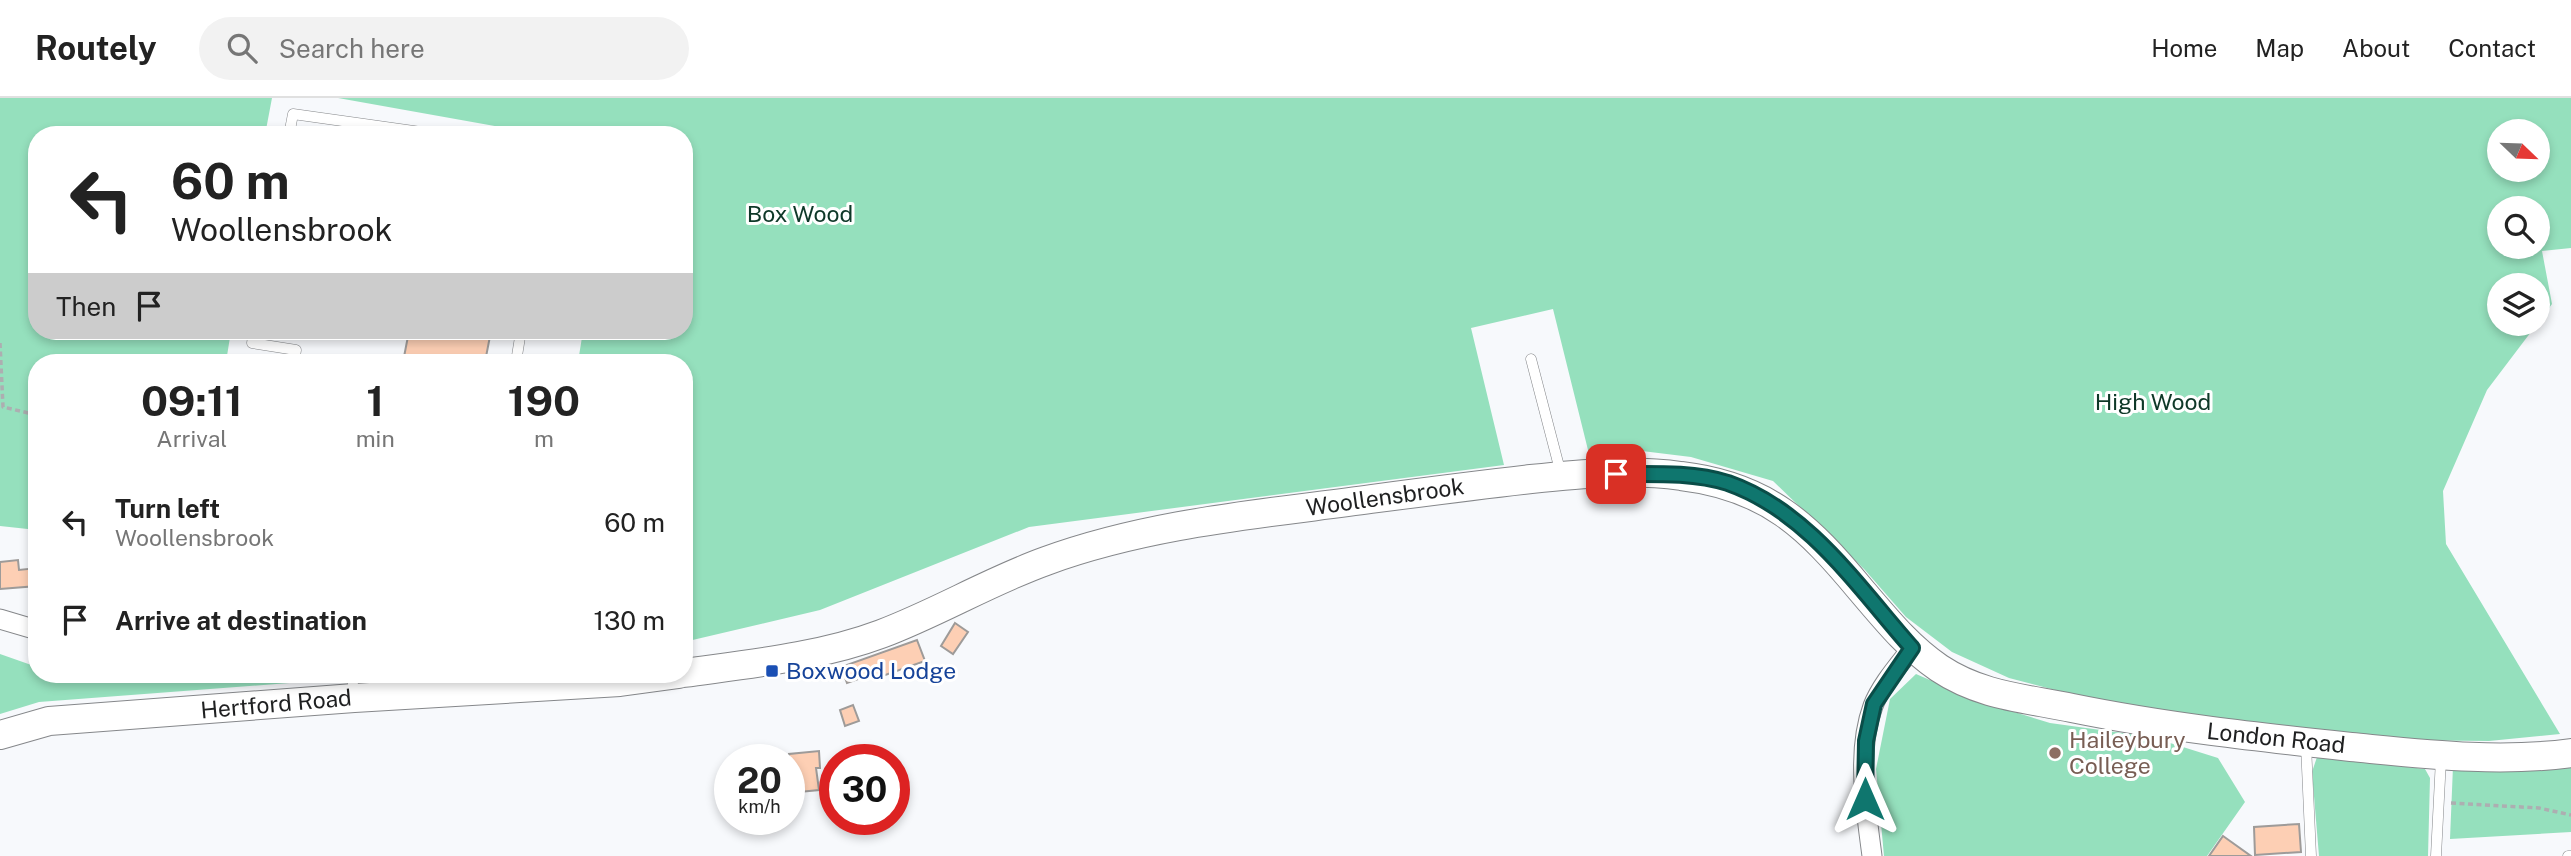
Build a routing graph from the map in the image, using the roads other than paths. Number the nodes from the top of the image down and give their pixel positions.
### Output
1 (291, 126) edge
2 (378, 126) edge
3 (252, 340) edge
4 (295, 354) edge
5 (1531, 359) dead end
6 (1562, 476) junction
7 (0, 619) edge
8 (28, 627) edge
9 (1912, 648) junction
10 (814, 652) joint
11 (693, 671) edge
12 (553, 683) edge
13 (353, 686) edge
14 (0, 734) edge
15 (2306, 742) junction
16 (2571, 753) edge
17 (2441, 755) junction
18 (1872, 856) edge
19 (2311, 856) edge
20 (2436, 856) edge

1 - 2 lane
3 - 4 lane
5 - 6 lane
6 - 9 main road, Woollensbrook
6 - 10 main road, Woollensbrook
7 - 8 street
9 - 15 main road, London Road
9 - 18 street
10 - 11 main road, Hertford Road
12 - 13 main road, Hertford Road
13 - 14 main road, Hertford Road
15 - 17 main road, London Road
15 - 19 lane
16 - 17 main road, London Road
17 - 20 lane

